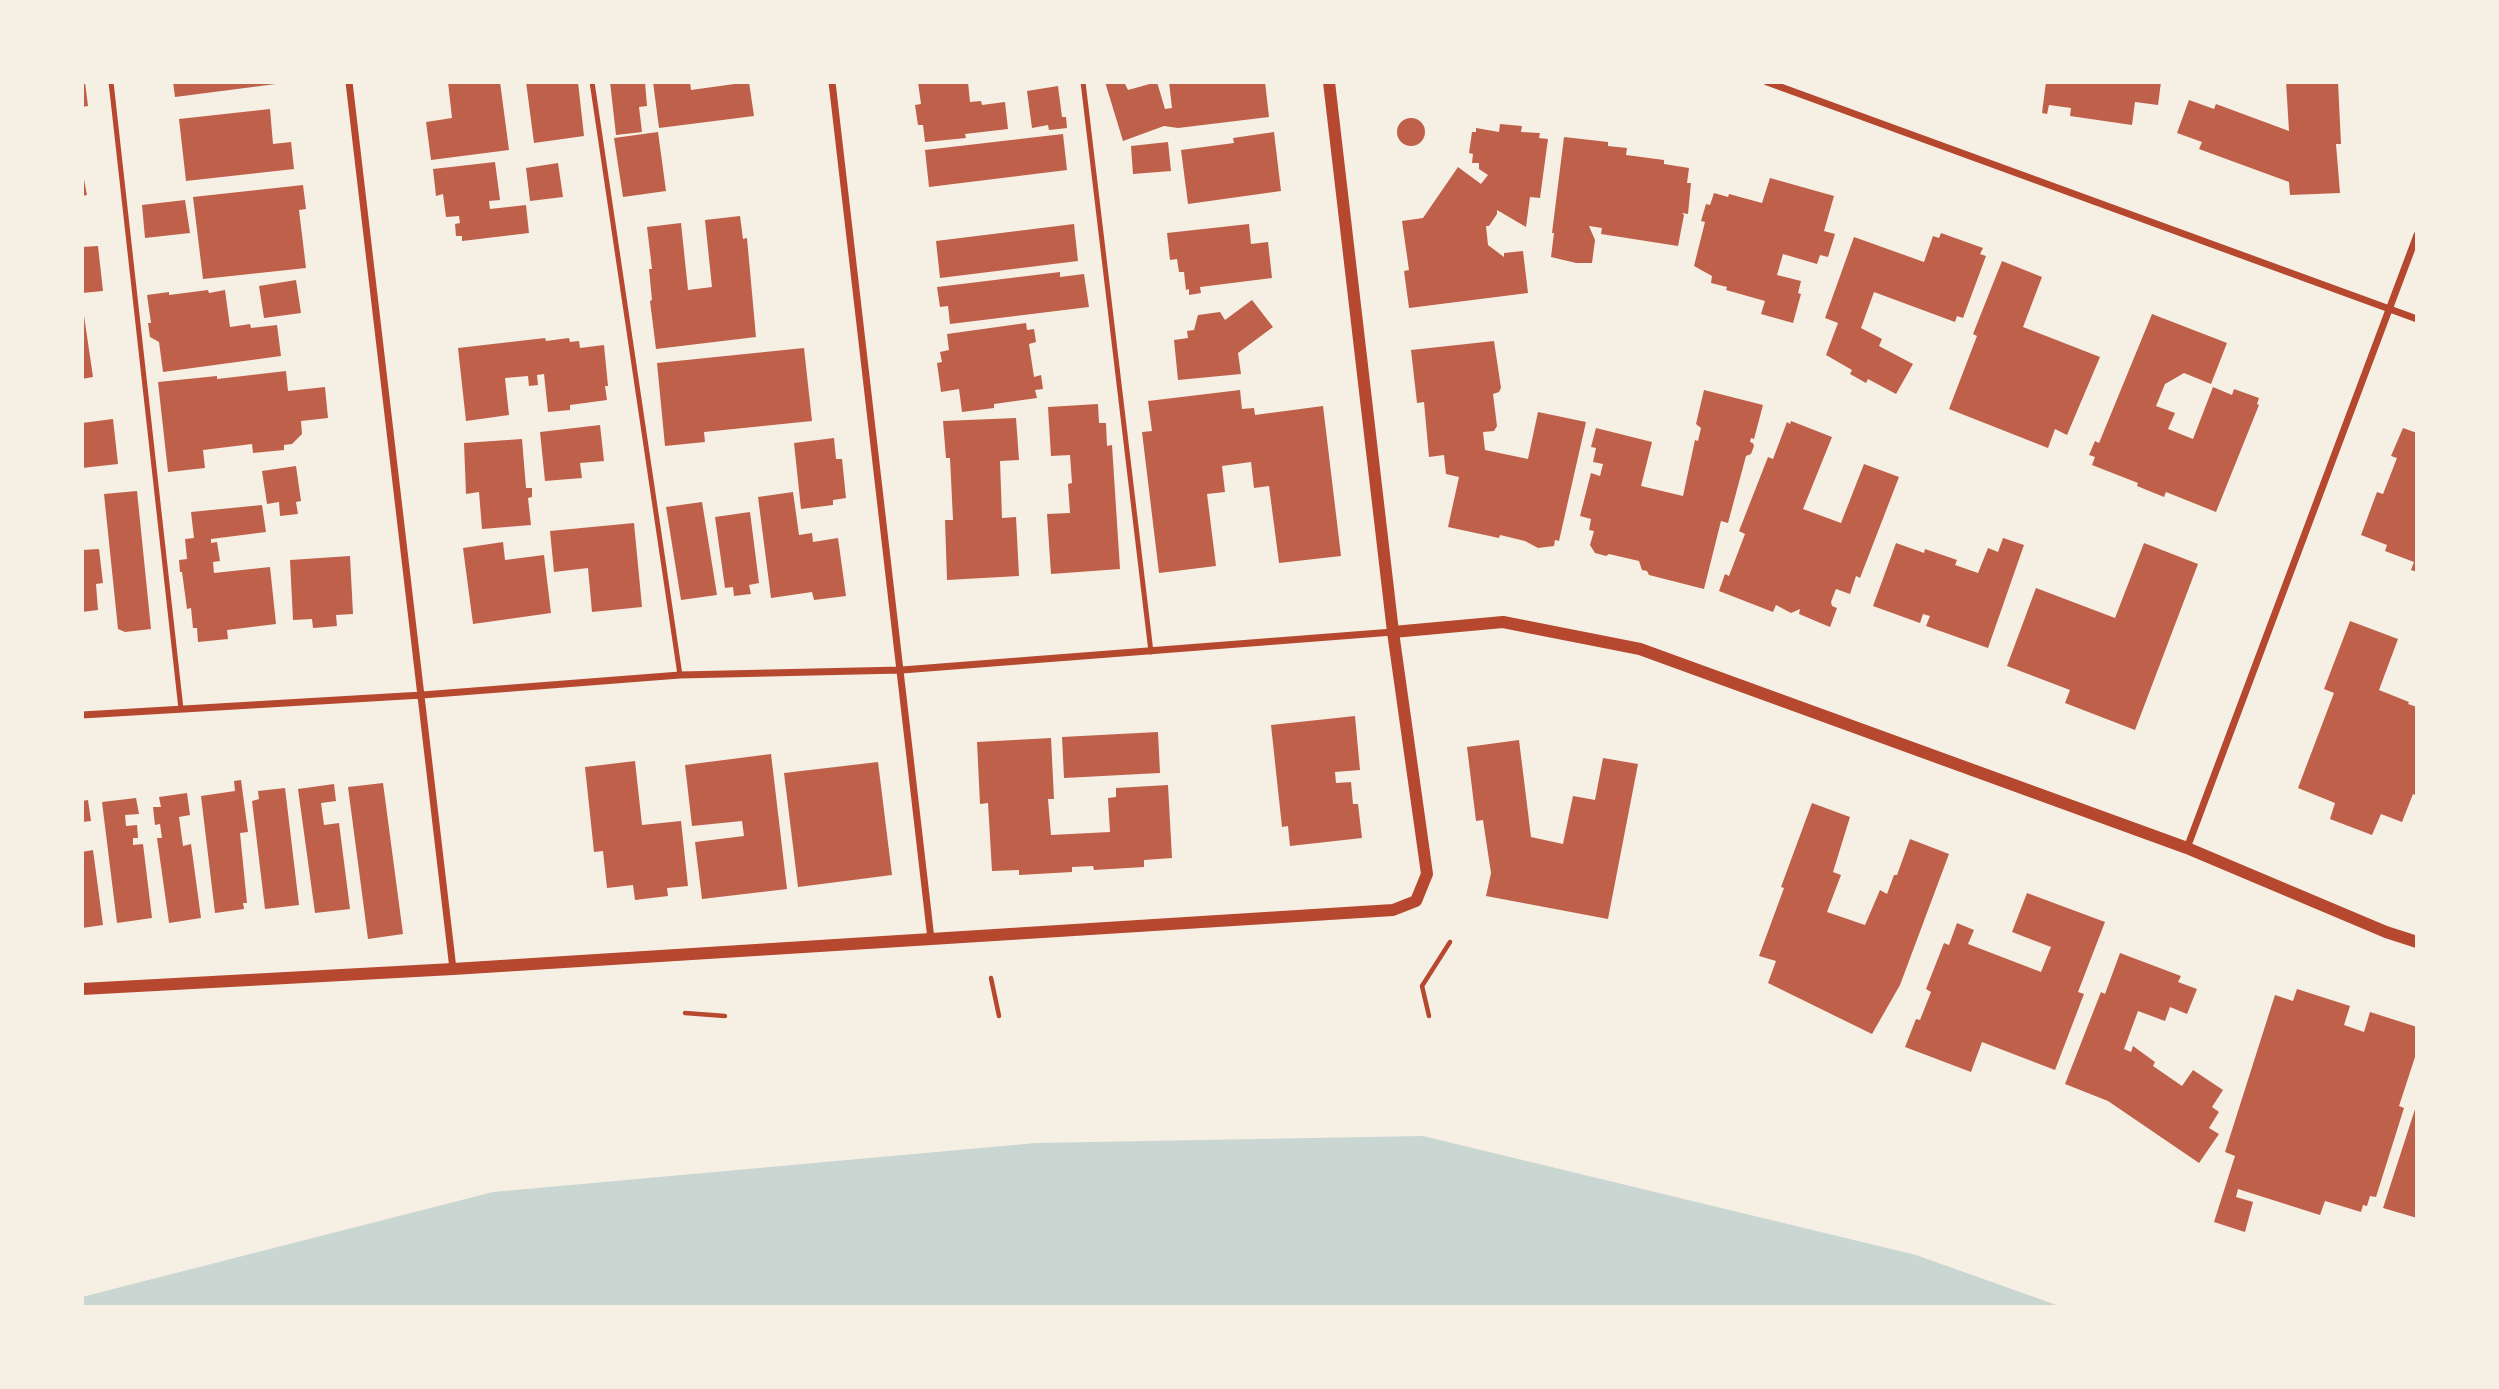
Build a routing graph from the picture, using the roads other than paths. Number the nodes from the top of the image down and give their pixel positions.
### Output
1 (111, 82) edge
2 (349, 82) edge
3 (592, 82) edge
4 (832, 82) edge
5 (1083, 82) edge
6 (1329, 82) edge
7 (1767, 82) edge
8 (2417, 235) edge
9 (2388, 309) junction
10 (2417, 319) edge
11 (1393, 632) junction
12 (1151, 652) junction
13 (902, 670) junction
14 (680, 675) junction
15 (422, 695) junction
16 (180, 709) junction
17 (82, 715) edge
18 (2187, 848) junction
19 (931, 939) junction
20 (2417, 942) edge
21 (453, 969) junction
22 (82, 989) edge

1 - 16 lane
2 - 15 street
3 - 14 lane
4 - 13 street
5 - 12 lane
6 - 11 street
7 - 9 street
8 - 9 street
9 - 10 street
9 - 18 street
11 - 12 street
11 - 18 street
11 - 19 street
12 - 13 street
13 - 14 street
13 - 19 street
14 - 15 street
15 - 16 street
15 - 21 street
16 - 17 street
18 - 20 street
19 - 21 street
21 - 22 street

